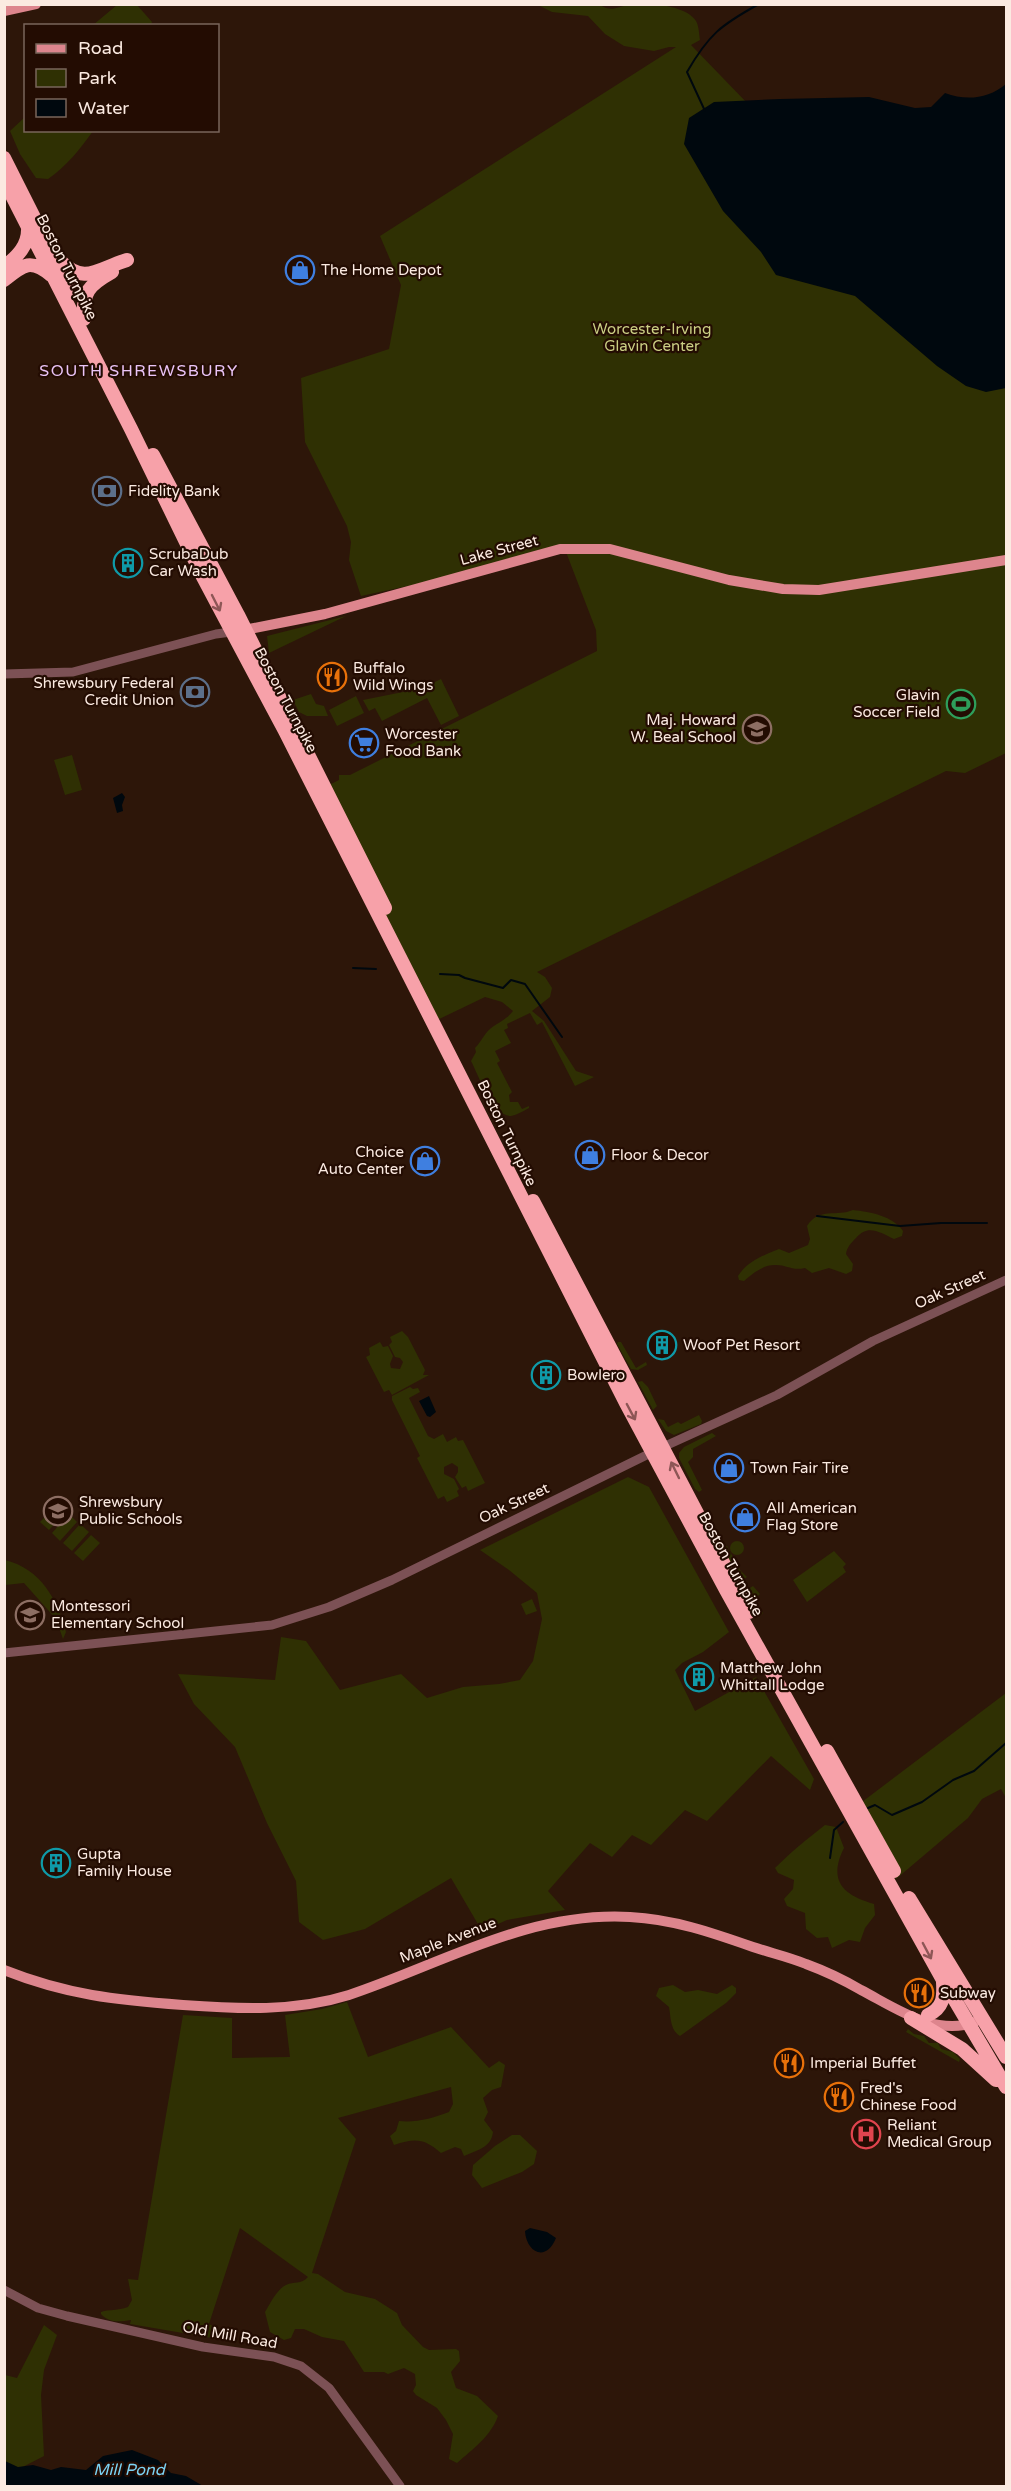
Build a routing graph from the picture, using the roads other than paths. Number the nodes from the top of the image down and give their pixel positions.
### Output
1 (36, 4) edge
2 (4, 11) edge
3 (4, 158) edge
4 (4, 180) edge
5 (28, 227) junction
6 (53, 255) junction
7 (4, 267) edge
8 (53, 276) junction
9 (4, 280) edge
10 (84, 320) junction
11 (1006, 560) edge
12 (238, 631) junction
13 (4, 674) edge
14 (1006, 1280) edge
15 (658, 1450) junction
16 (4, 1653) edge
17 (4, 1970) edge
18 (943, 1980) junction
19 (893, 2008) junction
20 (928, 2015) junction
21 (911, 2018) junction
22 (984, 2019) junction
23 (969, 2024) junction
24 (962, 2049) junction
25 (1006, 2057) edge
26 (1006, 2088) edge
27 (4, 2290) edge
28 (400, 2487) edge

1 - 2 main road
3 - 6 highway, Boston Turnpike
4 - 5 highway, Boston Turnpike
5 - 7 highway
5 - 8 highway, Boston Turnpike
6 - 10 highway, Boston Turnpike
6 - 10 highway
8 - 9 highway
8 -> 12 highway, Boston Turnpike
10 - 12 highway, Boston Turnpike
11 - 12 main road, Lake Street
12 - 13 street, Lake Street
12 - 15 highway, Boston Turnpike
14 - 15 street, Oak Street
15 - 16 street, Oak Street
15 -> 18 highway, Boston Turnpike
22 -> 15 highway, Boston Turnpike
17 - 19 main road, Maple Avenue
18 - 20 highway
18 - 23 highway, Boston Turnpike
19 - 20 main road, Maple Avenue
19 - 21 main road, Maple Avenue
20 - 23 main road, Maple Avenue
21 - 23 main road, Maple Avenue
21 - 24 highway
22 - 23 main road, Maple Avenue
22 - 25 highway, Boston Turnpike
23 - 24 highway
23 - 26 highway, Boston Turnpike
24 - 26 highway
27 - 28 street, Old Mill Road

